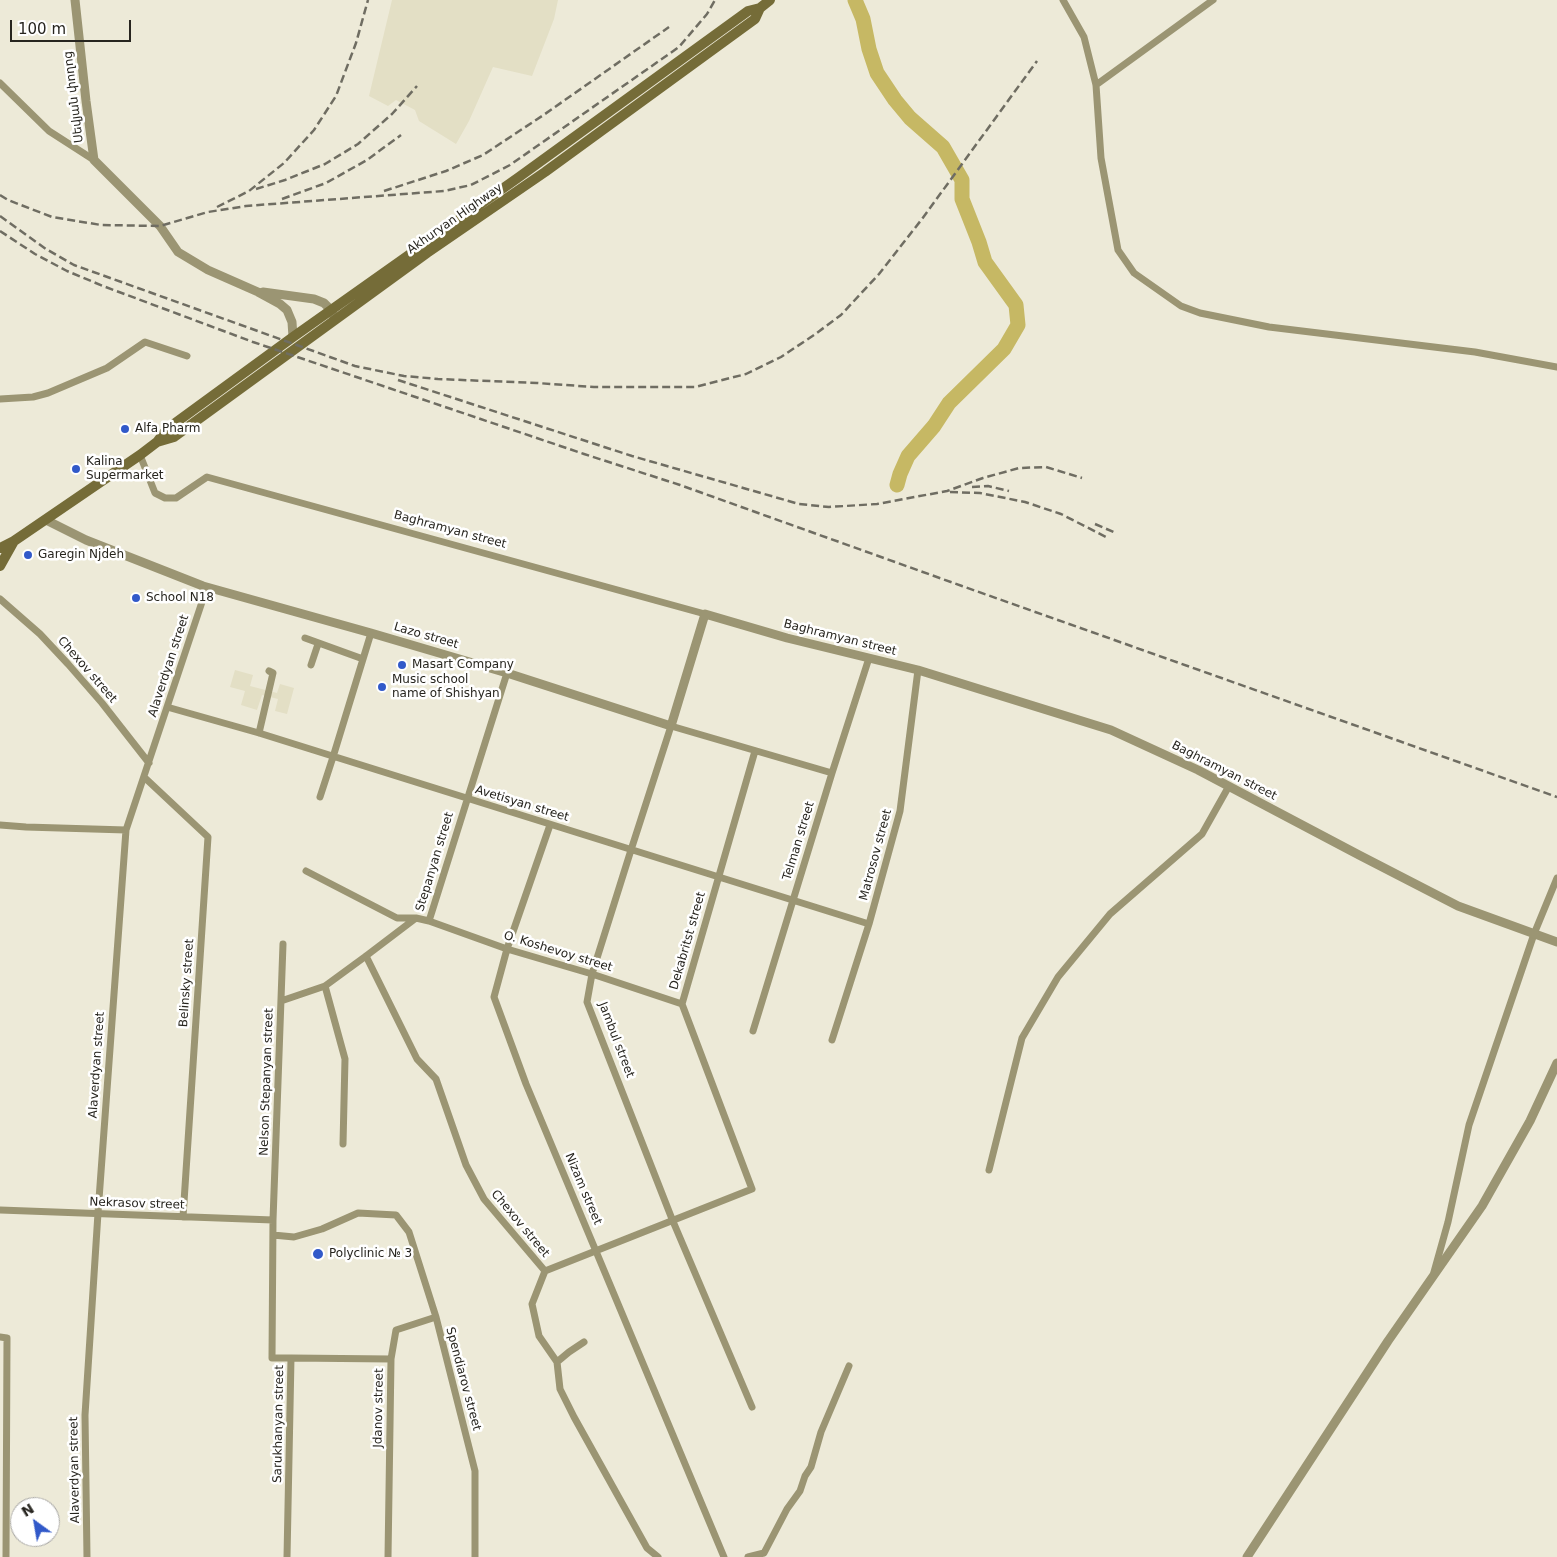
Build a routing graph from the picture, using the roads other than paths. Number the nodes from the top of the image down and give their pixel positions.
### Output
1 (76, 0) edge
2 (770, 0) edge
3 (1063, 0) edge
4 (1213, 0) edge
5 (0, 82) edge
6 (1096, 85) junction
7 (94, 160) junction
8 (258, 292) junction
9 (333, 315) junction
10 (293, 337) junction
11 (187, 356) dead end
12 (1557, 367) edge
13 (0, 399) edge
14 (157, 442) junction
15 (140, 455) junction
16 (46, 520) junction
17 (14, 541) junction
18 (0, 548) edge
19 (0, 566) edge
20 (207, 587) junction
21 (0, 599) edge
22 (705, 614) junction
23 (371, 633) junction
24 (305, 638) dead end
25 (318, 644) junction
26 (869, 658) junction
27 (363, 659) junction
28 (310, 665) dead end
29 (918, 670) junction
30 (269, 671) dead end
31 (507, 673) junction
32 (167, 707) junction
33 (672, 726) junction
34 (259, 733) junction
35 (755, 751) junction
36 (333, 757) junction
37 (149, 763) junction
38 (832, 774) junction
39 (144, 777) junction
40 (1229, 786) junction
41 (320, 797) dead end
42 (466, 798) junction
43 (0, 824) edge
44 (550, 824) junction
45 (126, 830) junction
46 (631, 850) junction
47 (306, 872) dead end
48 (719, 877) junction
49 (1557, 878) edge
50 (793, 900) junction
51 (416, 918) junction
52 (428, 921) junction
53 (869, 924) junction
54 (1534, 934) junction
55 (1557, 942) edge
56 (283, 944) dead end
57 (507, 949) junction
58 (366, 956) junction
59 (592, 974) junction
60 (324, 986) junction
61 (281, 1002) junction
62 (682, 1004) junction
63 (752, 1031) dead end
64 (832, 1040) dead end
65 (1557, 1063) edge
66 (342, 1144) dead end
67 (989, 1170) dead end
68 (0, 1210) edge
69 (98, 1213) junction
70 (183, 1217) junction
71 (672, 1219) junction
72 (273, 1220) junction
73 (273, 1235) junction
74 (596, 1250) junction
75 (544, 1270) junction
76 (1432, 1280) junction
77 (436, 1317) junction
78 (0, 1337) edge
79 (584, 1342) dead end
80 (291, 1358) junction
81 (391, 1359) junction
82 (557, 1362) junction
83 (848, 1366) dead end
84 (752, 1406) dead end
85 (6, 1557) edge
86 (88, 1557) edge
87 (287, 1557) edge
88 (388, 1557) edge
89 (475, 1557) edge
90 (658, 1557) edge
91 (724, 1557) edge
92 (748, 1557) edge
93 (1247, 1557) edge

1 - 7 street, Սեվյան փողոց
2 - 9 main road, Akhuryan Highway
3 - 6 street
4 - 6 street
5 - 7 street, Սեվյան փողոց
6 - 12 street
7 - 8 street, Սեվյան փողոց
8 - 9 street, Սեվյան փողոց
8 - 10 street, Սեվյան փողոց
9 - 10 main road, Akhuryan Highway
9 - 14 main road, Akhuryan Highway
10 - 14 main road, Akhuryan Highway
11 - 13 street
14 - 15 main road, Akhuryan Highway
15 - 16 main road, Akhuryan Highway
15 - 22 street, Baghramyan street
16 - 17 main road, Akhuryan Highway
16 - 20 street, Lazo street
17 - 18 main road
17 - 19 main road, Akhuryan Highway
20 - 23 street, Lazo street
20 - 32 street, Alaverdyan street
21 - 37 street, Chexov street
22 - 26 street, Baghramyan street
22 - 33 street, Jambul street
23 - 27 street
23 - 31 street, Lazo street
24 - 25 street
25 - 27 street
25 - 28 street
26 - 29 street, Baghramyan street
26 - 38 street, Telman street
27 - 36 street
29 - 40 street, Baghramyan street
29 - 53 street, Matrosov street
30 - 34 street
31 - 33 street, Lazo street
31 - 42 street, Stepanyan street
32 - 34 street, Avetisyan street
32 - 37 street, Alaverdyan street
33 - 35 street, Lazo street
33 - 46 street, Jambul street
34 - 36 street, Avetisyan street
35 - 38 street, Lazo street
35 - 48 street, Dekabritst street
36 - 41 street
36 - 42 street, Avetisyan street
37 - 39 street, Alaverdyan street
38 - 50 street, Telman street
39 - 45 street, Alaverdyan street
39 - 70 street, Belinsky street
40 - 54 street, Baghramyan street
40 - 67 street
42 - 44 street, Avetisyan street
42 - 52 street, Stepanyan street
43 - 45 street
44 - 46 street, Avetisyan street
44 - 57 street, Nizam street
45 - 69 street, Alaverdyan street
46 - 48 street, Avetisyan street
46 - 59 street, Jambul street
47 - 51 street
48 - 50 street, Avetisyan street
48 - 62 street, Dekabritst street
49 - 54 street
50 - 53 street, Avetisyan street
50 - 63 street, Telman street
51 - 52 street, Stepanyan street
51 - 58 street, Stepanyan street
52 - 57 street, O. Koshevoy street
53 - 64 street, Matrosov street
54 - 55 street, Baghramyan street
54 - 76 street
56 - 61 street, Nelson Stepanyan street
57 - 59 street, O. Koshevoy street
57 - 74 street, Nizam street
58 - 60 street, Stepanyan street
58 - 75 street, Chexov street
59 - 62 street, O. Koshevoy street
59 - 71 street, Jambul street
60 - 61 street, Stepanyan street
60 - 66 street
61 - 72 street, Nelson Stepanyan street
62 - 71 street, Dekabritst street
65 - 76 street
68 - 69 street, Nekrasov street
69 - 70 street, Nekrasov street
69 - 86 street, Alaverdyan street
70 - 72 street, Nekrasov street
71 - 74 street
71 - 84 street, Jambul street
72 - 73 street, Sarukhanyan street
73 - 77 street, Spendiarov street
73 - 80 street, Sarukhanyan street
74 - 75 street
74 - 91 street, Nizam street
75 - 82 street, Chexov street
76 - 93 street
77 - 81 street
77 - 89 street, Spendiarov street
78 - 85 street
79 - 82 street
80 - 81 street, Jdanov street
80 - 87 street, Sarukhanyan street
81 - 88 street, Jdanov street
82 - 90 street, Chexov street
83 - 92 street

